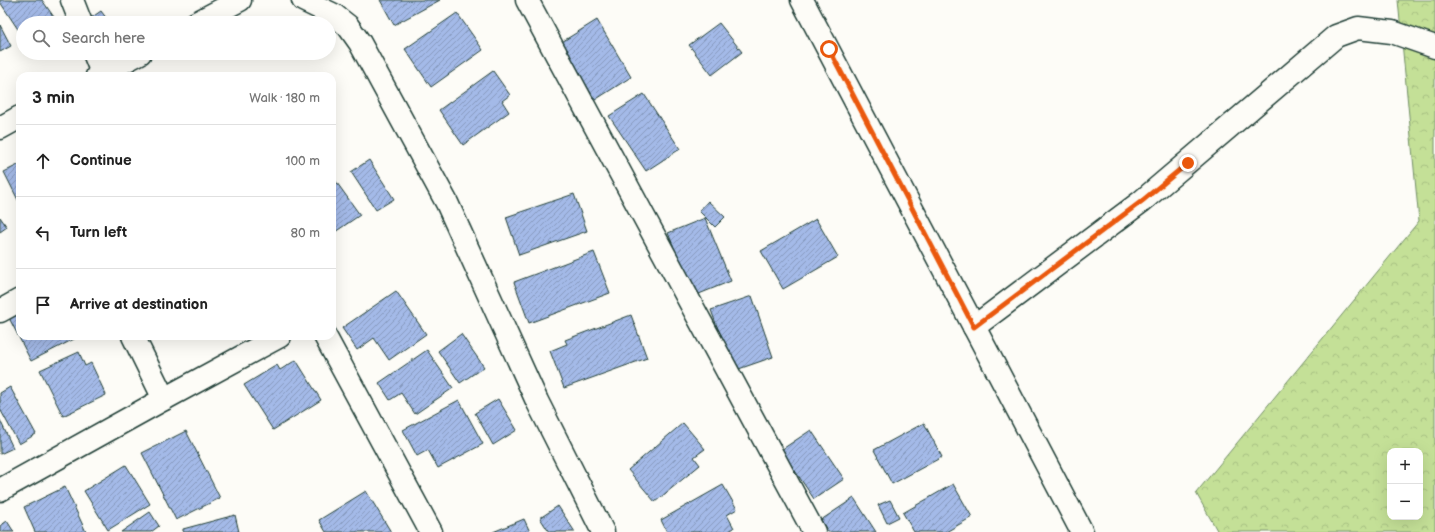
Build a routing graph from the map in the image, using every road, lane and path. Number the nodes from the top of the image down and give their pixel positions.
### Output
1 (72, 0) edge
2 (240, 0) edge
3 (303, 0) edge
4 (527, 0) edge
5 (802, 0) edge
6 (78, 16) edge
7 (209, 16) edge
8 (335, 16) edge
9 (336, 17) edge
10 (1435, 47) edge
11 (96, 60) edge
12 (127, 60) edge
13 (98, 72) edge
14 (105, 72) edge
15 (16, 119) edge
16 (0, 128) edge
17 (16, 302) edge
18 (0, 311) edge
19 (974, 327) junction
20 (135, 340) edge
21 (273, 340) edge
22 (327, 340) edge
23 (164, 399) junction
24 (0, 490) edge
25 (431, 532) edge
26 (603, 532) edge
27 (814, 532) edge
28 (1082, 532) edge

1 - 6 street
2 - 7 street
3 - 8 street
4 - 27 street
5 - 19 street
9 - 26 street
10 - 19 street
11 - 13 street
12 - 14 street
15 - 16 street
17 - 18 street
19 - 28 street
20 - 23 street
21 - 23 street
22 - 25 street
23 - 24 street

